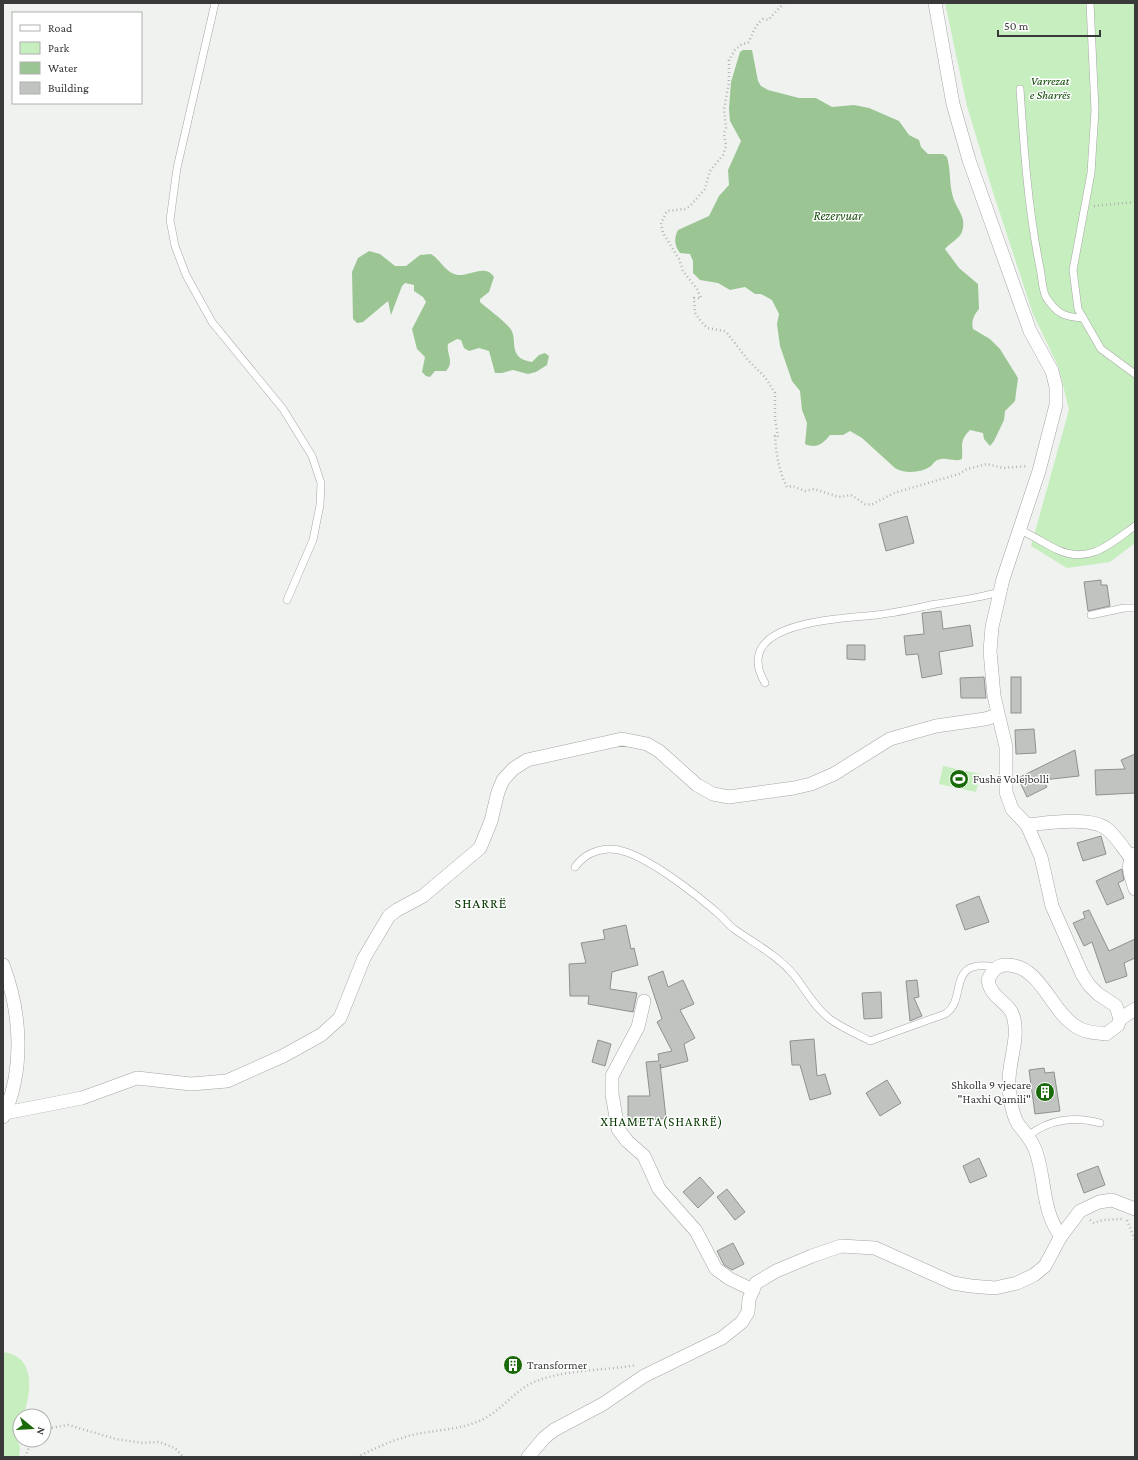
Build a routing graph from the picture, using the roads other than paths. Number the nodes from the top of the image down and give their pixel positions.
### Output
1 (214, 3) edge
2 (936, 3) edge
3 (1090, 3) edge
4 (1020, 89) dead end
5 (1083, 318) junction
6 (1135, 374) edge
7 (1135, 526) edge
8 (1020, 530) junction
9 (999, 592) junction
10 (287, 600) dead end
11 (1135, 608) edge
12 (1091, 615) dead end
13 (765, 683) dead end
14 (998, 715) junction
15 (1027, 825) junction
16 (1133, 856) edge
17 (575, 867) dead end
18 (1135, 889) edge
19 (3, 965) edge
20 (996, 968) junction
21 (644, 1001) dead end
22 (1135, 1009) edge
23 (1120, 1019) junction
24 (4, 1115) edge
25 (1100, 1123) dead end
26 (1028, 1136) junction
27 (1135, 1209) edge
28 (1060, 1236) junction
29 (753, 1290) junction
30 (528, 1457) edge

1 - 10 lane
2 - 8 street
3 - 5 lane
4 - 5 lane
5 - 6 lane
7 - 8 lane
8 - 9 street
9 - 13 lane
9 - 14 street
11 - 12 lane
14 - 15 street
14 - 24 street
15 - 16 street
15 - 23 street
16 - 18 street
17 - 20 lane
19 - 24 street
20 - 23 street
20 - 26 street
21 - 29 street
22 - 23 street
25 - 26 lane
26 - 28 street
27 - 28 street
28 - 29 street
29 - 30 street

